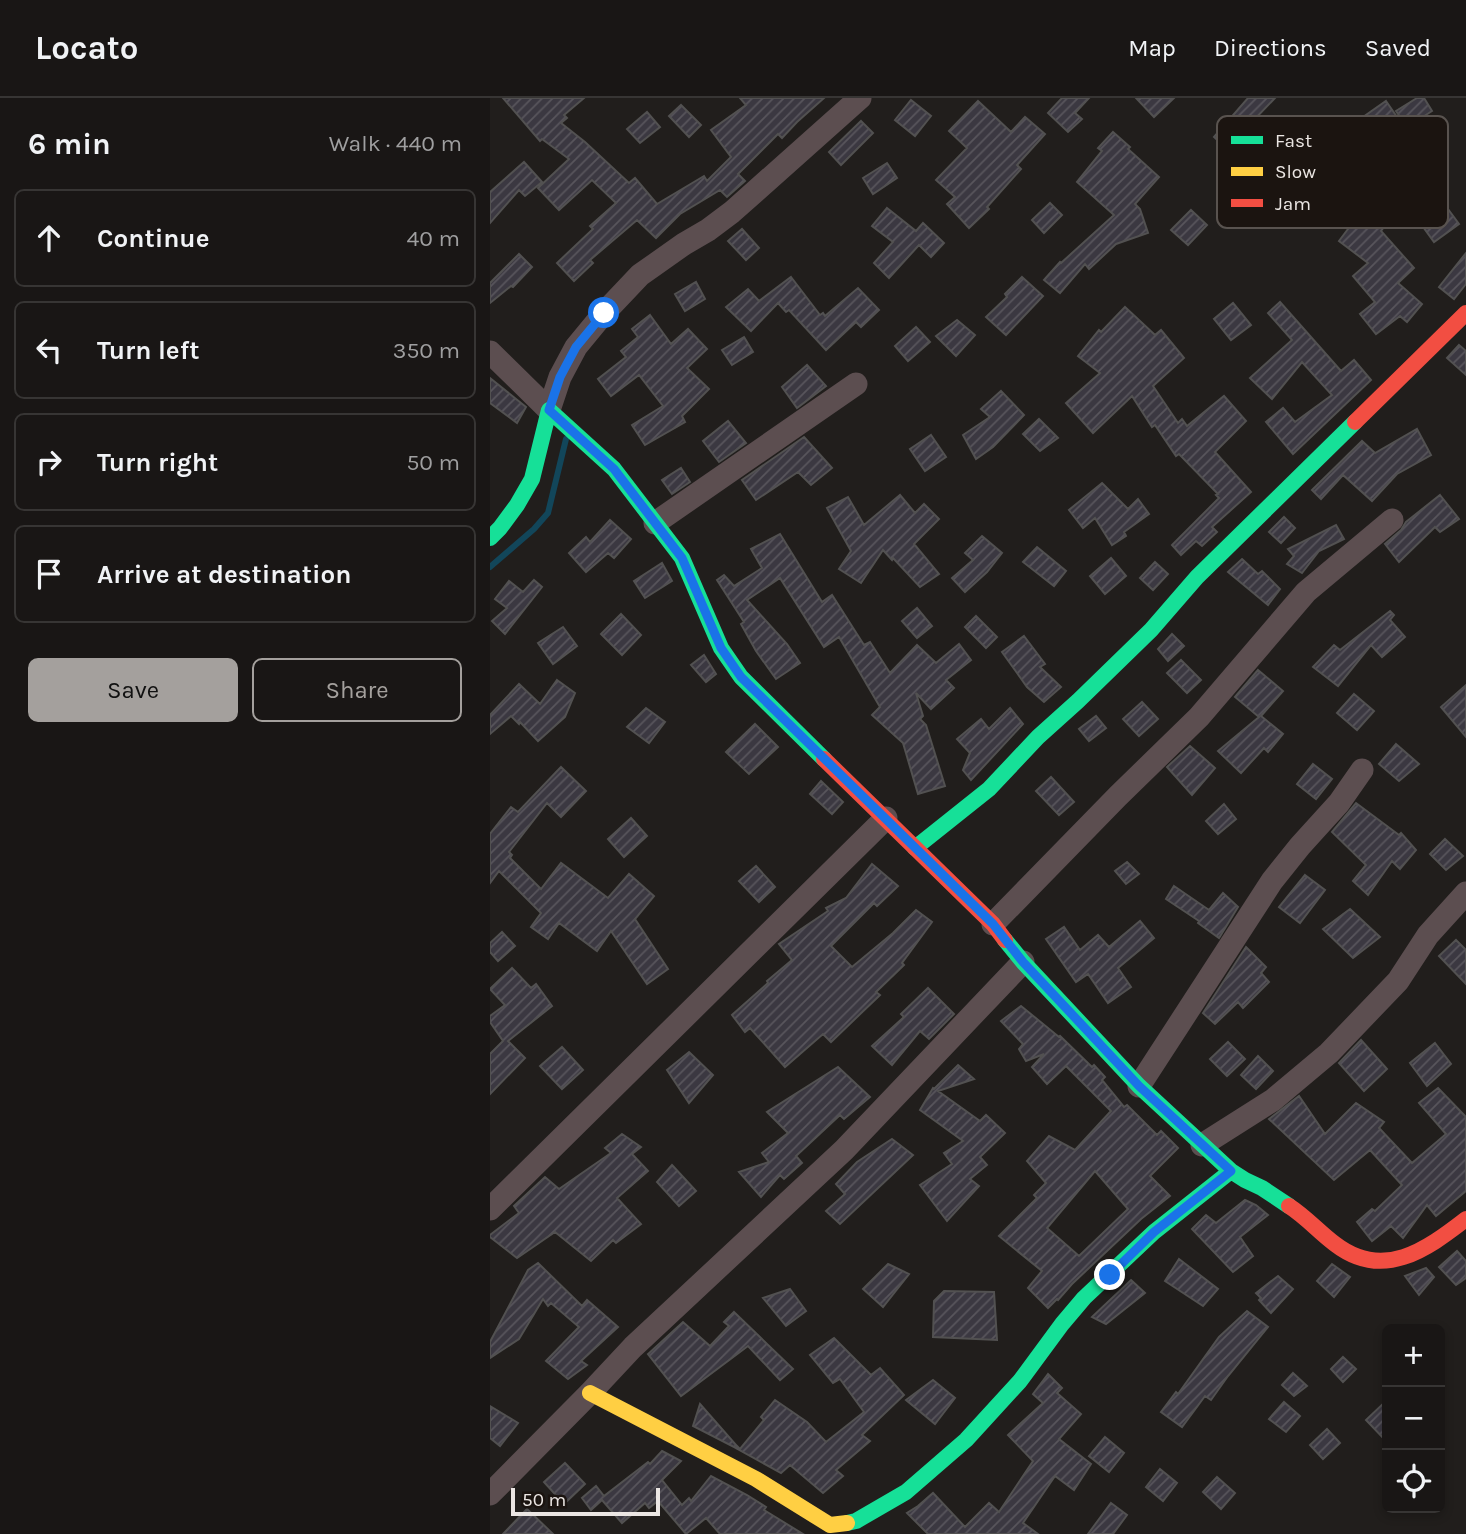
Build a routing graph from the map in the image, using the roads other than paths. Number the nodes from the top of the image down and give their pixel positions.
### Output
1 (860, 98) edge
2 (1466, 313) edge
3 (490, 352) edge
4 (856, 384) dead end
5 (549, 410) junction
6 (1392, 520) dead end
7 (655, 523) junction
8 (490, 538) edge
9 (1362, 770) dead end
10 (886, 818) junction
11 (915, 848) junction
12 (1466, 893) edge
13 (993, 924) junction
14 (1023, 962) junction
15 (1139, 1086) junction
16 (1202, 1145) junction
17 (1231, 1171) junction
18 (490, 1209) edge
19 (1466, 1219) edge
20 (590, 1393) junction
21 (490, 1494) edge

1 - 5 street
2 - 11 street
3 - 5 street
4 - 7 street
5 - 7 street
5 - 8 street
6 - 13 street
7 - 10 street
9 - 15 street
10 - 11 street
10 - 18 street
11 - 13 street
12 - 16 street
13 - 14 street
14 - 15 street
14 - 20 street
15 - 16 street
16 - 17 street
17 - 19 street
17 - 20 street
20 - 21 street

